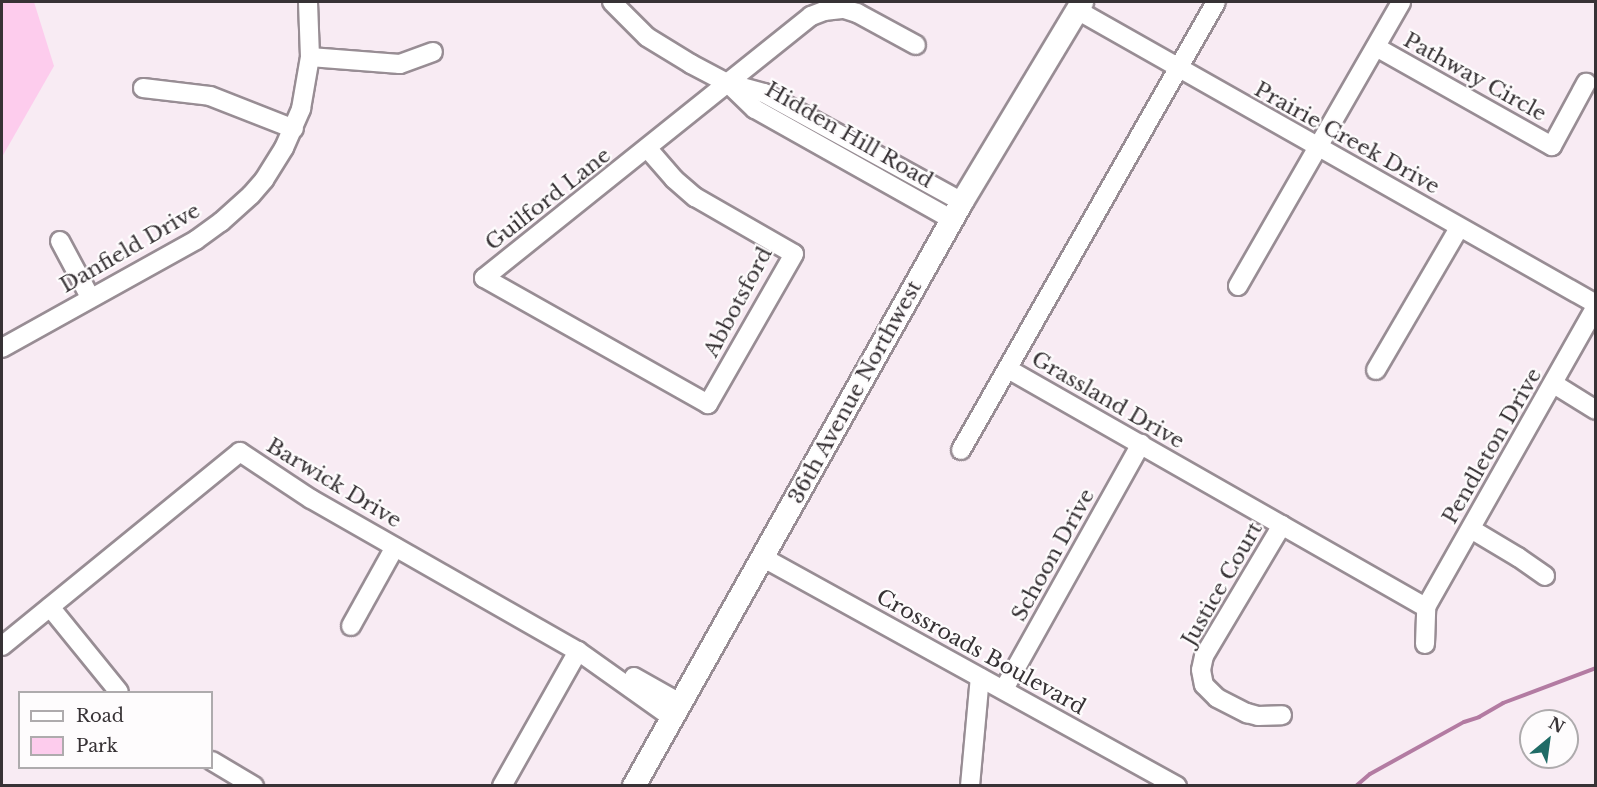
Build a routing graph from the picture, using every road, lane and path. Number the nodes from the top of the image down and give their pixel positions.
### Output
1 (308, 2) edge
2 (612, 2) edge
3 (1216, 2) edge
4 (1401, 2) edge
5 (1079, 6) edge
6 (916, 45) dead end
7 (1376, 47) junction
8 (433, 52) dead end
9 (310, 57) junction
10 (1177, 69) junction
11 (727, 83) junction
12 (1586, 83) dead end
13 (143, 88) dead end
14 (294, 129) junction
15 (1318, 148) junction
16 (648, 149) junction
17 (958, 211) junction
18 (1459, 228) junction
19 (60, 241) dead end
20 (1238, 286) dead end
21 (90, 297) junction
22 (1596, 305) edge
23 (2, 348) edge
24 (1008, 369) junction
25 (1376, 370) dead end
26 (1554, 384) junction
27 (708, 404) joint
28 (1596, 410) edge
29 (1141, 444) junction
30 (961, 450) dead end
31 (1282, 525) junction
32 (1471, 529) junction
33 (395, 547) junction
34 (762, 557) junction
35 (1545, 576) dead end
36 (50, 607) junction
37 (1426, 607) junction
38 (351, 626) dead end
39 (1425, 644) dead end
40 (2, 646) edge
41 (578, 651) junction
42 (980, 677) junction
43 (1004, 689) junction
44 (117, 691) edge
45 (676, 710) junction
46 (1282, 715) dead end
47 (213, 762) edge
48 (254, 786) edge
49 (502, 786) edge
50 (634, 786) edge
51 (970, 786) edge
52 (1177, 786) edge

1 - 9 street, Danfield Drive
2 - 11 street, Hidden Hill Road
3 - 10 street, Grassland Drive
4 - 7 street
5 - 10 street, Prairie Creek Drive
5 - 17 main road, 36th Avenue Northwest
6 - 11 street, Guilford Lane
7 - 12 street, Pathway Circle
7 - 15 street
8 - 9 street
9 - 14 street, Danfield Drive
10 - 15 street, Prairie Creek Drive
10 - 24 street, Grassland Drive
11 - 16 street, Guilford Lane
11 - 17 street, Hidden Hill Road
13 - 14 street
14 - 21 street, Danfield Drive
15 - 18 street, Prairie Creek Drive
15 - 20 street
16 - 27 street, Abbotsford
16 - 27 street, Guilford Lane
17 - 34 main road, 36th Avenue Northwest
18 - 22 street, Prairie Creek Drive
18 - 25 street
19 - 21 street
21 - 23 street, Danfield Drive
22 - 26 street, Pendleton Drive
24 - 29 street, Grassland Drive
24 - 30 street
26 - 28 street
26 - 32 street, Pendleton Drive
29 - 31 street, Grassland Drive
29 - 43 street, Schoon Drive
31 - 37 street, Grassland Drive
31 - 46 street, Justice Court
32 - 35 street
32 - 37 street, Pendleton Drive
33 - 36 street, Barwick Drive
33 - 38 street
33 - 41 street, Barwick Drive
34 - 42 street, Crossroads Boulevard
34 - 45 main road, 36th Avenue Northwest
36 - 40 street, Barwick Drive
36 - 44 street
37 - 39 street
41 - 45 street, Barwick Drive
41 - 49 street
42 - 43 street, Crossroads Boulevard
42 - 51 street
43 - 52 street, Crossroads Boulevard
45 - 50 main road, 36th Avenue Northwest
47 - 48 street

